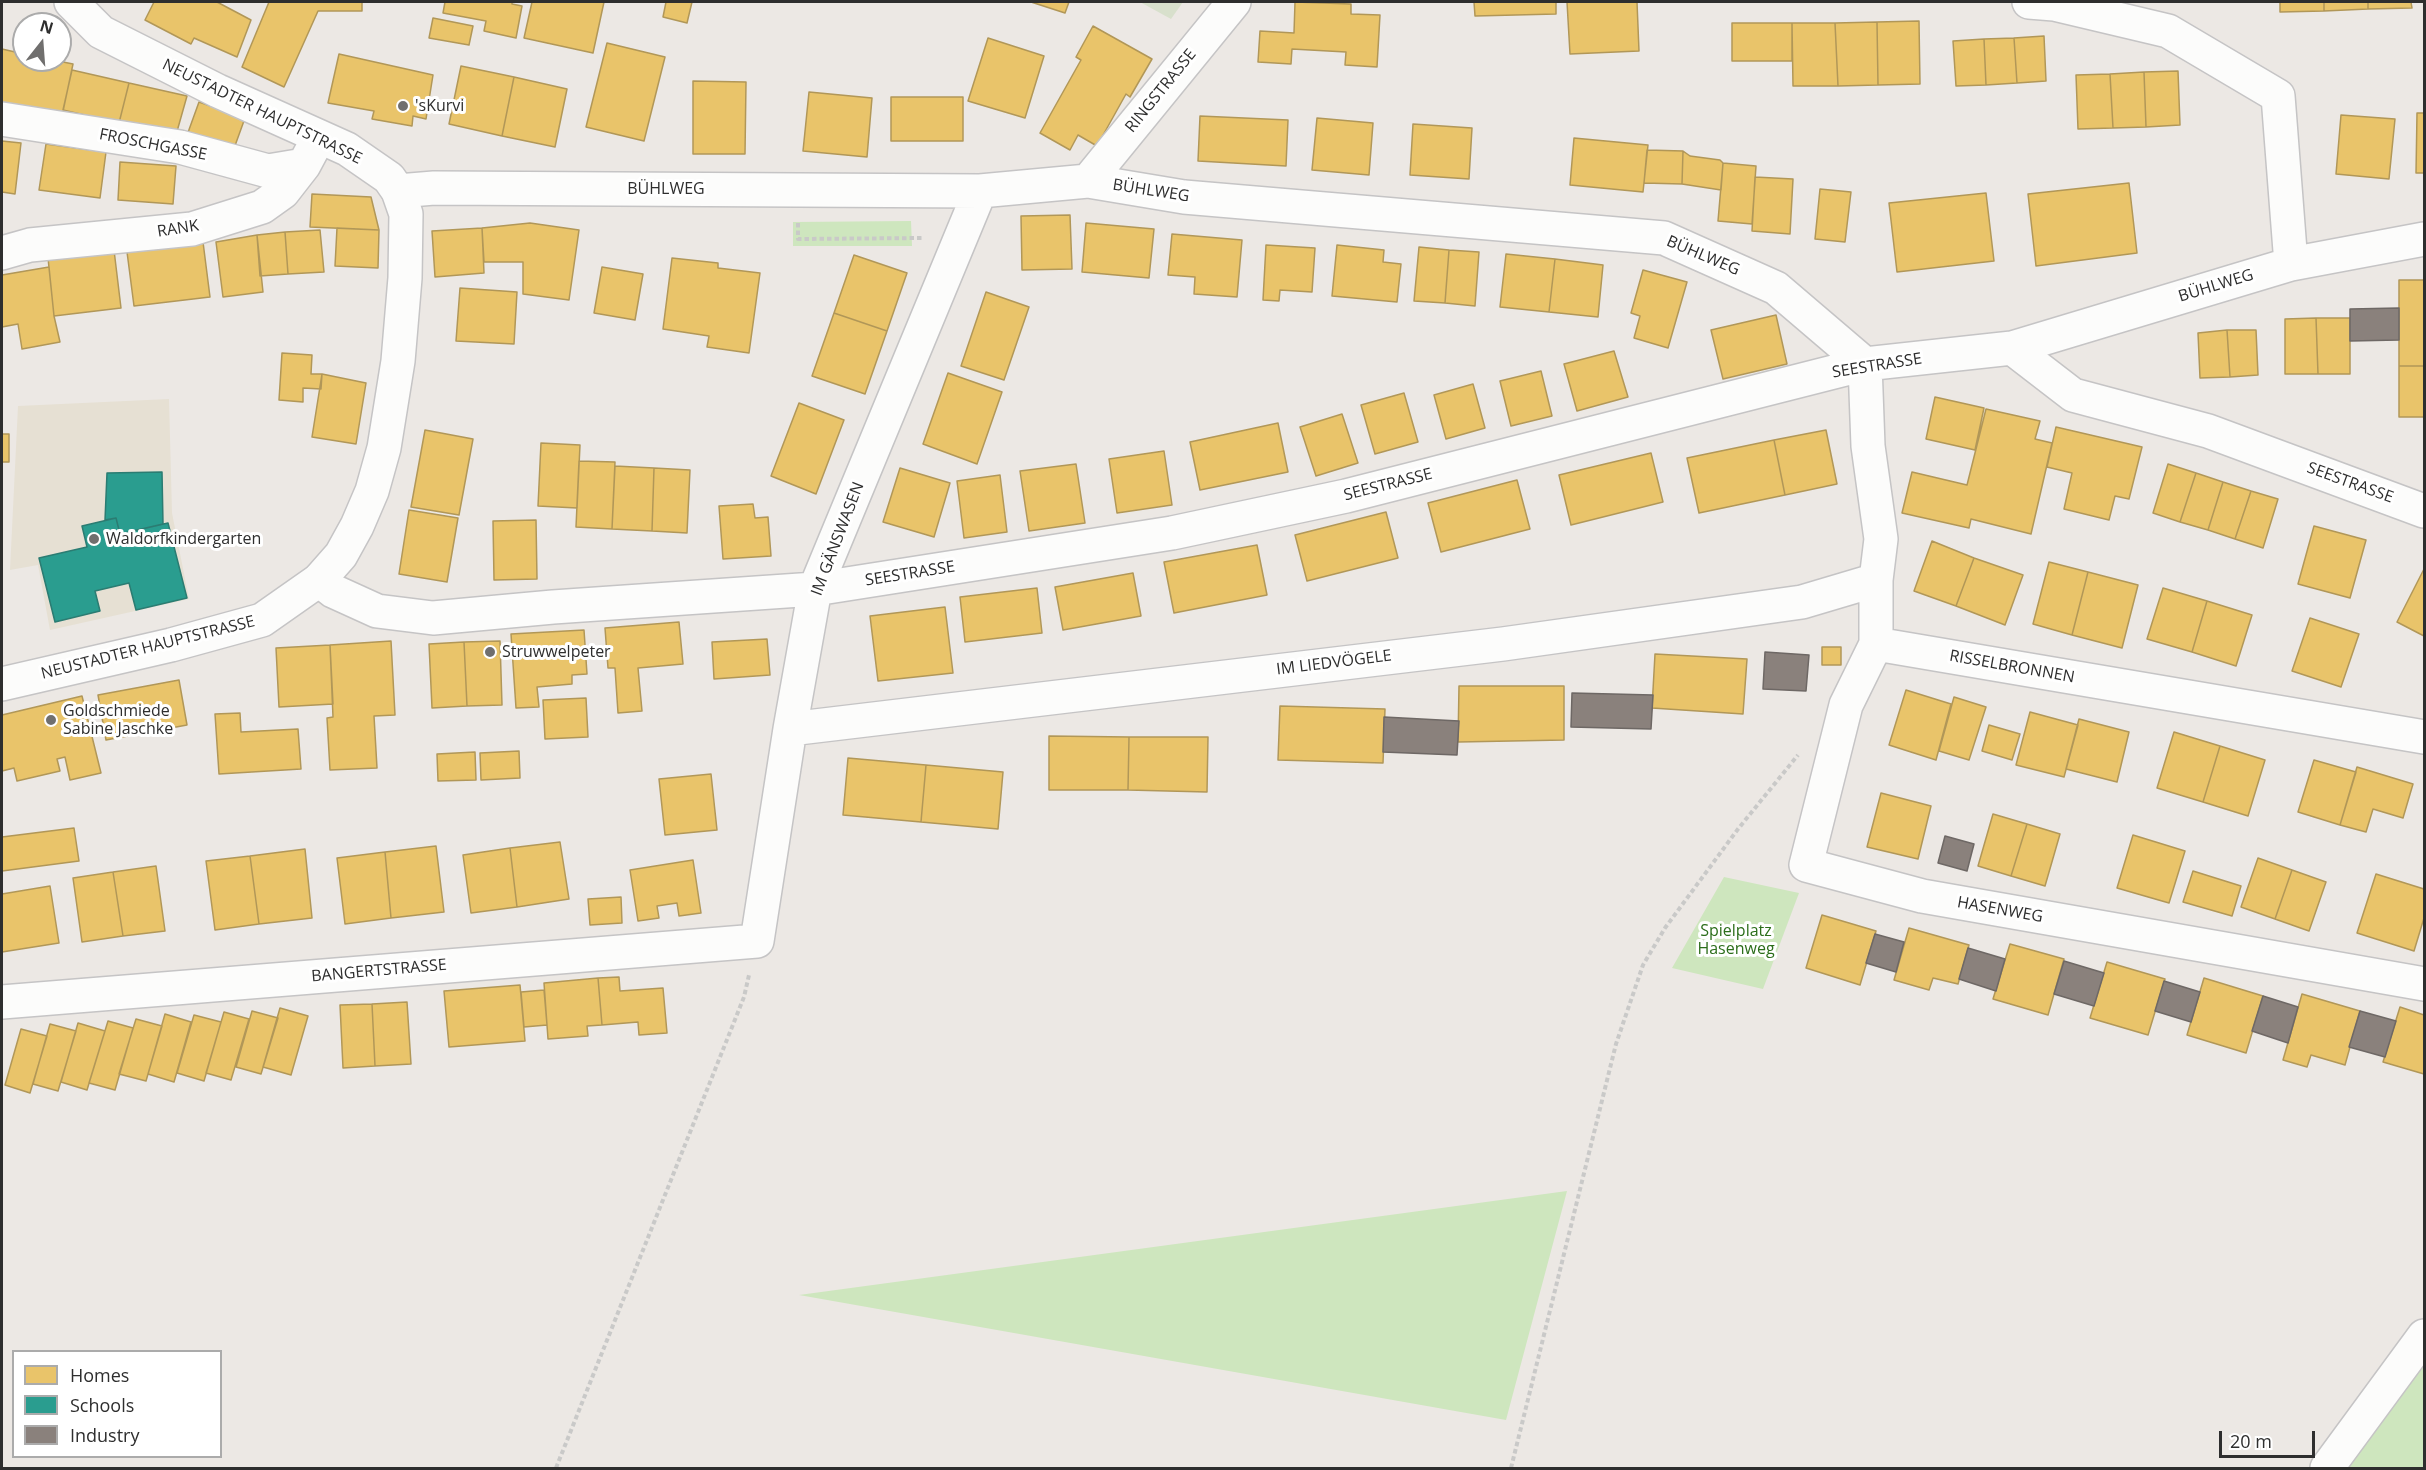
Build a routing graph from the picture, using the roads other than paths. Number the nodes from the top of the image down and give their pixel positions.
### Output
1 (71, 2) edge
2 (1234, 2) edge
3 (2029, 2) edge
4 (2, 119) edge
5 (319, 137) junction
6 (304, 165) junction
7 (1088, 181) junction
8 (398, 191) junction
9 (980, 191) junction
10 (2424, 239) edge
11 (2, 253) edge
12 (2291, 264) junction
13 (2012, 348) junction
14 (1865, 364) junction
15 (2424, 511) edge
16 (320, 580) junction
17 (1876, 580) junction
18 (815, 589) junction
19 (1876, 644) junction
20 (2, 684) edge
21 (790, 729) junction
22 (2424, 737) edge
23 (757, 940) joint
24 (2424, 984) edge
25 (2, 1002) edge
26 (2424, 1336) edge
27 (2327, 1468) edge

1 - 5 street, NEUSTADTER HAUPTSTRASSE
2 - 7 street, RINGSTRASSE
3 - 12 street
4 - 6 street, FROSCHGASSE
5 - 6 street, RANK
5 - 8 street, NEUSTADTER HAUPTSTRASSE
6 - 11 street, RANK
7 - 9 street, BÜHLWEG
7 - 14 street, BÜHLWEG
8 - 9 street, BÜHLWEG
8 - 16 street, NEUSTADTER HAUPTSTRASSE
9 - 18 street, IM GÄNSWASEN
10 - 12 street, BÜHLWEG
12 - 13 street, BÜHLWEG
13 - 14 street, SEESTRASSE
13 - 15 street, SEESTRASSE
14 - 17 street
14 - 18 street, SEESTRASSE
16 - 18 street, SEESTRASSE
16 - 20 street, NEUSTADTER HAUPTSTRASSE
17 - 19 street
17 - 21 street, IM LIEDVÖGELE
18 - 21 street, IM GÄNSWASEN
19 - 22 street, RISSELBRONNEN
19 - 24 street, HASENWEG
21 - 23 street, IM GÄNSWASEN
23 - 25 street, BANGERTSTRASSE
26 - 27 street

